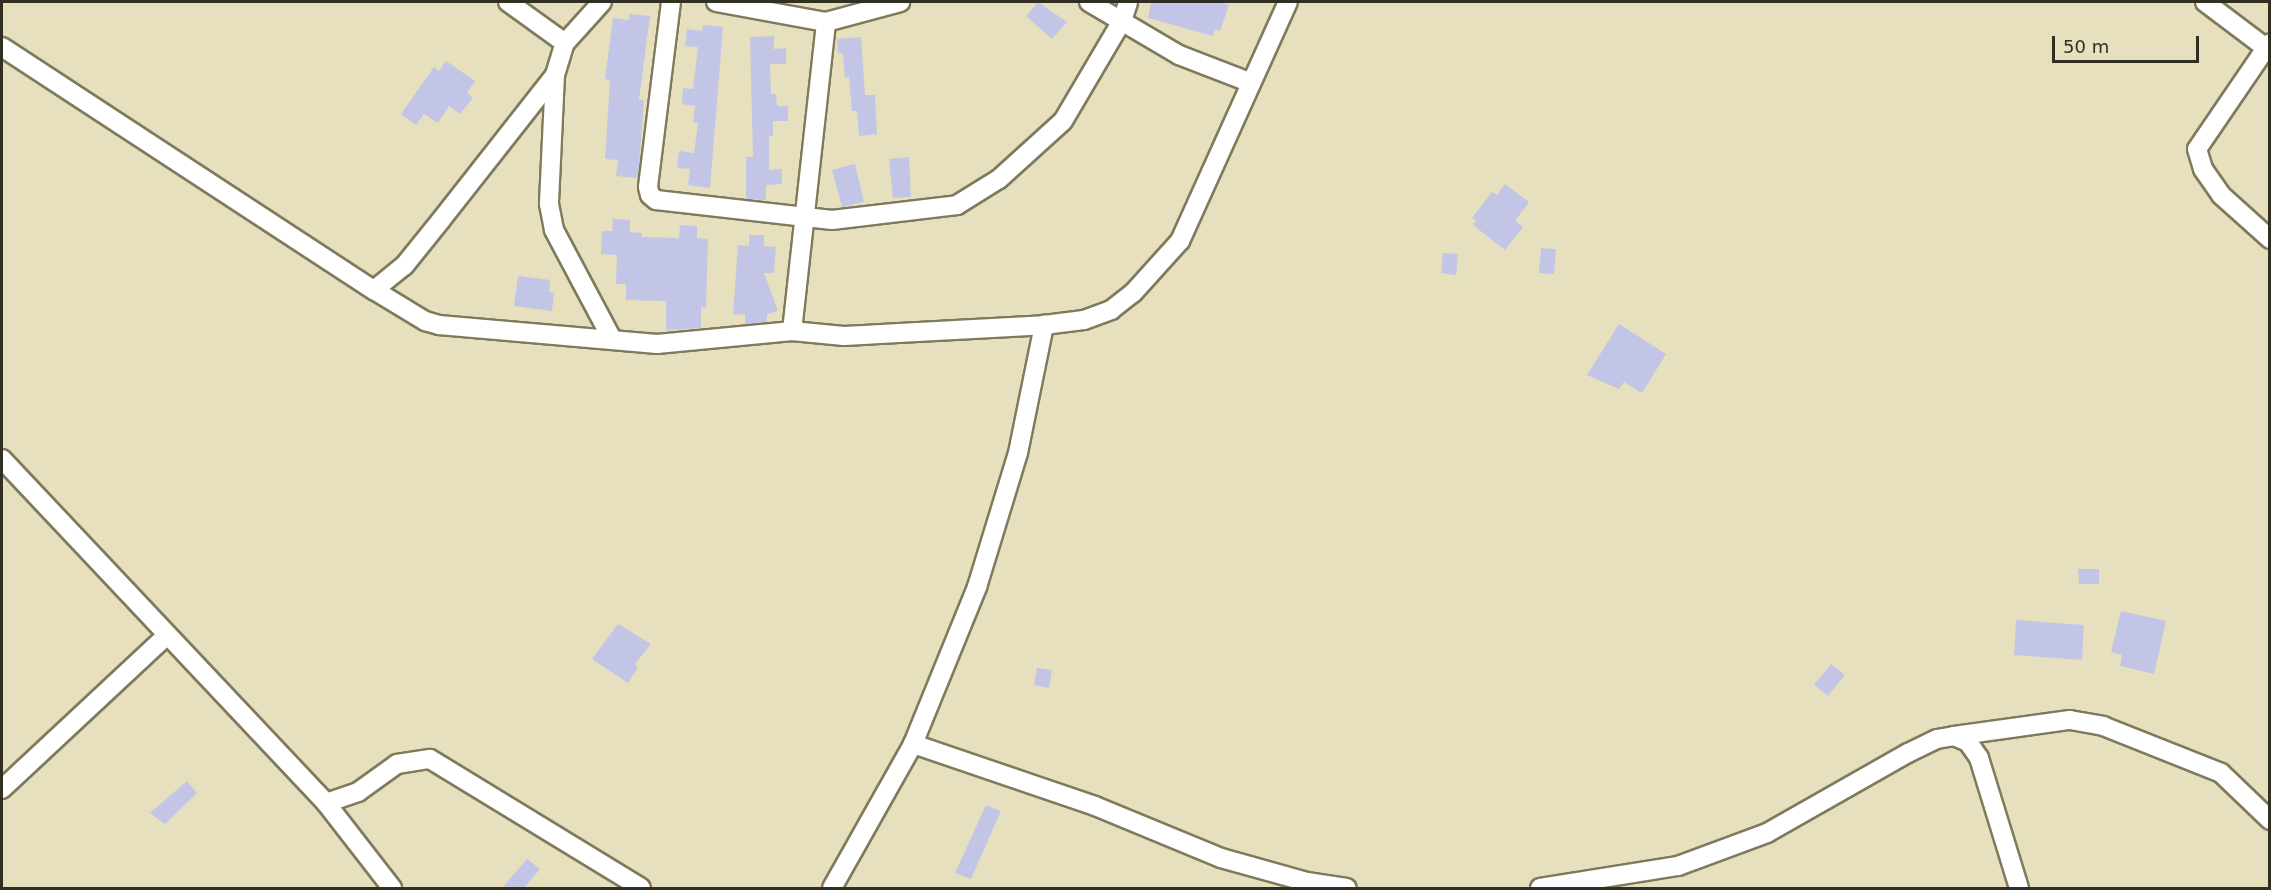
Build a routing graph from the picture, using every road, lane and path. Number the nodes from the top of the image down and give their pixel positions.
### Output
1 (508, 2) edge
2 (602, 2) edge
3 (671, 2) edge
4 (716, 2) edge
5 (900, 2) edge
6 (1089, 2) edge
7 (1128, 2) edge
8 (1288, 2) edge
9 (2205, 2) edge
10 (1122, 21) junction
11 (826, 22) junction
12 (565, 43) junction
13 (2268, 45) edge
14 (2, 47) edge
15 (555, 75) junction
16 (1249, 82) junction
17 (803, 218) junction
18 (2270, 239) edge
19 (374, 290) junction
20 (1044, 325) junction
21 (792, 331) junction
22 (611, 337) junction
23 (2, 459) edge
24 (166, 636) junction
25 (1954, 736) junction
26 (913, 744) junction
27 (2, 789) edge
28 (326, 803) junction
29 (2270, 820) edge
30 (392, 888) edge
31 (641, 888) edge
32 (832, 888) edge
33 (1347, 888) edge
34 (1540, 888) edge
35 (2019, 888) edge

1 - 12 street
2 - 12 street
3 - 17 street
4 - 11 street
5 - 11 street
6 - 10 street
7 - 10 street
8 - 16 street
9 - 13 street
10 - 16 street
10 - 17 street
11 - 17 street
12 - 15 street
13 - 18 street
14 - 19 street
15 - 19 street
15 - 22 street
16 - 20 street
17 - 21 street
19 - 22 street
20 - 21 street
20 - 26 street
21 - 22 street
23 - 24 street
24 - 27 street
24 - 28 street
25 - 29 street
25 - 34 street
25 - 35 street
26 - 32 street
26 - 33 street
28 - 30 street
28 - 31 street

